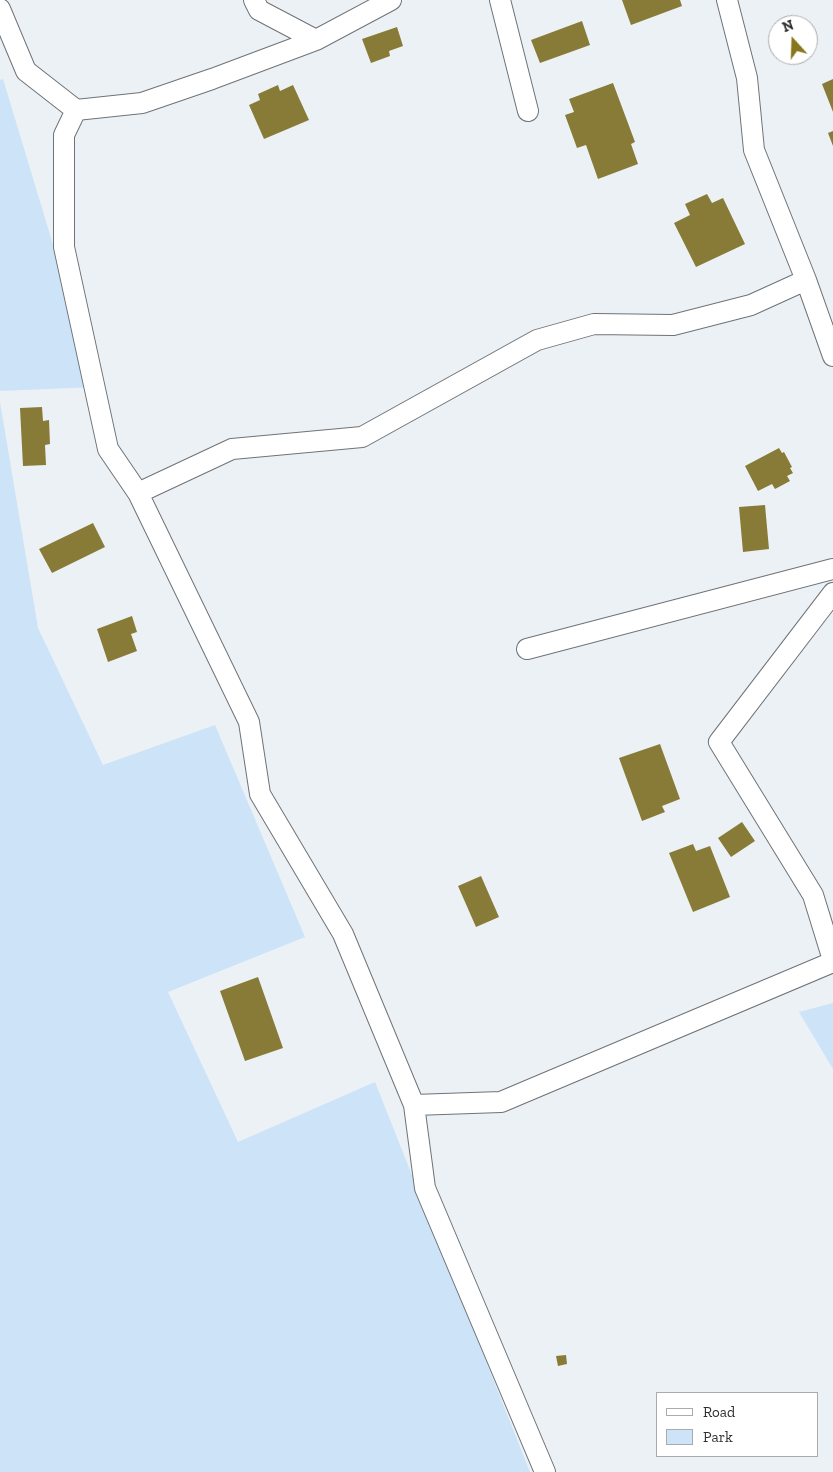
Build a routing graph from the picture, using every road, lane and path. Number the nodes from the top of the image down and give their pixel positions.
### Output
1 (254, 0) edge
2 (391, 0) edge
3 (500, 0) edge
4 (727, 0) edge
5 (0, 9) edge
6 (316, 40) junction
7 (76, 110) junction
8 (528, 111) dead end
9 (806, 280) junction
10 (833, 356) edge
11 (138, 493) junction
12 (833, 569) edge
13 (833, 593) edge
14 (527, 648) dead end
15 (833, 961) edge
16 (414, 1106) junction
17 (545, 1472) edge

1 - 6 street
2 - 6 street
3 - 8 street
4 - 9 street
5 - 7 street
6 - 7 street
7 - 11 street
9 - 10 street
9 - 11 street
11 - 16 street
12 - 14 street
13 - 15 street
15 - 16 street
16 - 17 street

